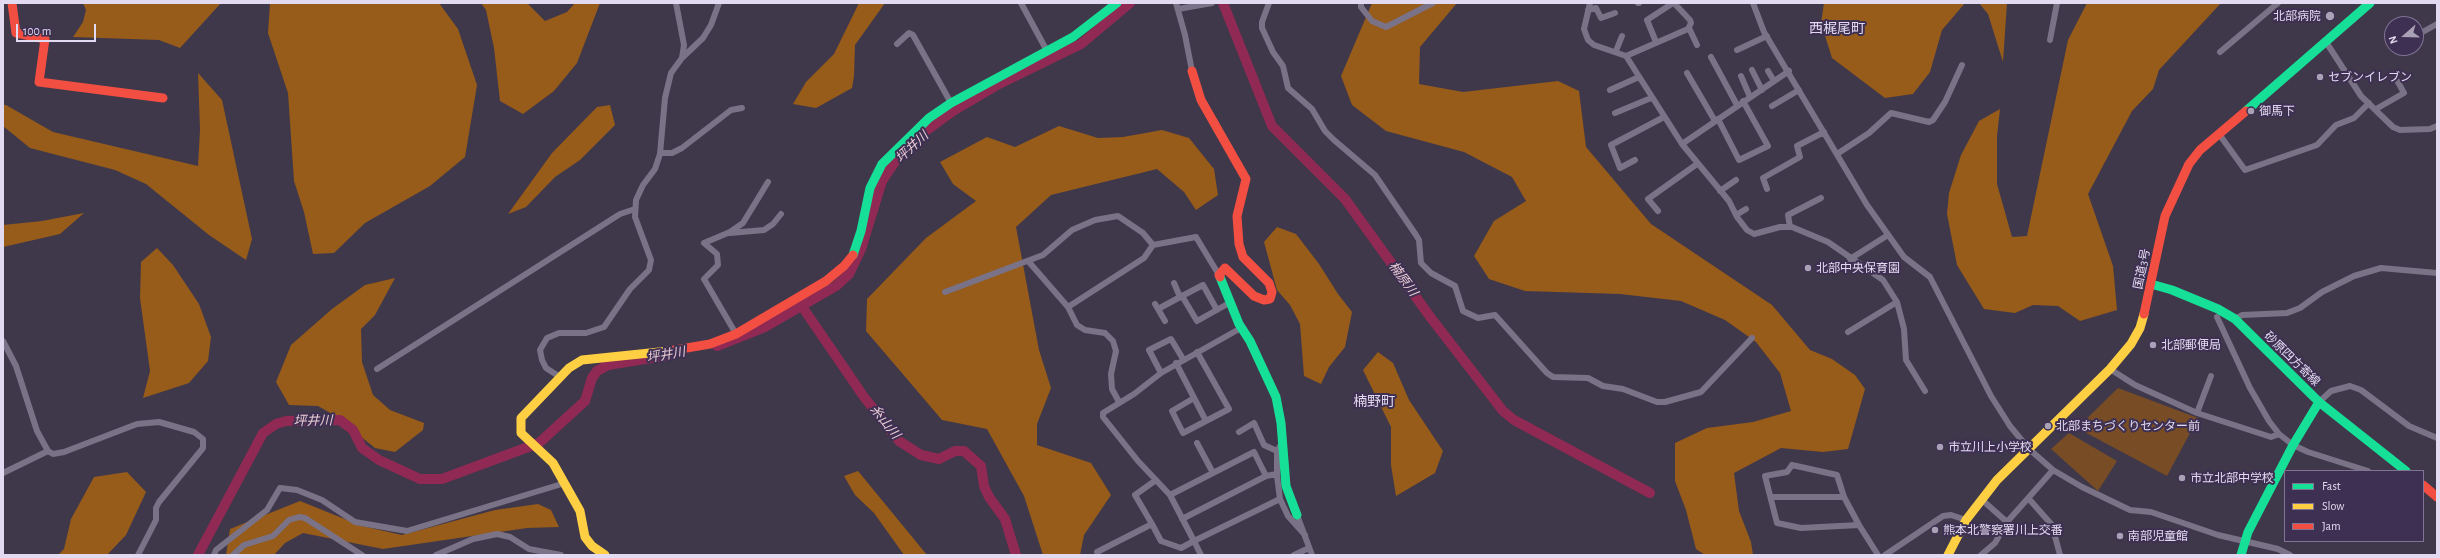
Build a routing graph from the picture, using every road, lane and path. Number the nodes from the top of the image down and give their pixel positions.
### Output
1 (12, 3) edge
2 (676, 3) edge
3 (719, 3) edge
4 (1021, 3) edge
5 (1117, 3) edge
6 (1212, 3) edge
7 (1269, 3) edge
8 (1361, 3) edge
9 (1433, 3) edge
10 (1590, 3) edge
11 (1674, 3) edge
12 (1753, 3) edge
13 (2057, 3) edge
14 (2278, 3) edge
15 (2370, 3) edge
16 (1177, 6) edge
17 (2359, 7) edge
18 (1588, 10) junction
19 (1615, 13) dead end
20 (2437, 24) edge
21 (1688, 28) junction
22 (2424, 31) edge
23 (1622, 36) dead end
24 (1766, 36) junction
25 (2050, 40) dead end
26 (1656, 42) junction
27 (2326, 42) junction
28 (897, 44) dead end
29 (1697, 45) dead end
30 (1737, 50) dead end
31 (1048, 51) junction
32 (1616, 51) junction
33 (2220, 52) dead end
34 (1626, 56) junction
35 (1711, 57) dead end
36 (682, 58) junction
37 (1962, 65) dead end
38 (1752, 70) dead end
39 (1192, 71) joint
40 (1768, 71) dead end
41 (1789, 71) junction
42 (1687, 73) dead end
43 (1741, 76) dead end
44 (1639, 77) junction
45 (1774, 81) junction
46 (2398, 82) dead end
47 (1610, 90) dead end
48 (1762, 90) junction
49 (1799, 90) junction
50 (1750, 97) junction
51 (163, 98) dead end
52 (1651, 98) junction
53 (1743, 101) junction
54 (951, 103) junction
55 (2369, 103) junction
56 (1737, 105) junction
57 (1772, 106) dead end
58 (742, 108) dead end
59 (2376, 109) junction
60 (1615, 113) dead end
61 (1664, 117) junction
62 (1716, 120) junction
63 (2437, 126) edge
64 (1824, 132) junction
65 (2219, 134) junction
66 (1682, 144) junction
67 (660, 153) junction
68 (1837, 154) junction
69 (1635, 160) dead end
70 (1698, 164) junction
71 (1736, 180) dead end
72 (768, 182) dead end
73 (1767, 189) dead end
74 (1720, 191) junction
75 (1821, 198) dead end
76 (634, 209) junction
77 (1746, 209) dead end
78 (1658, 211) dead end
79 (781, 214) dead end
80 (1736, 215) junction
81 (1790, 227) junction
82 (727, 234) junction
83 (1888, 235) junction
84 (1153, 245) junction
85 (1850, 259) junction
86 (1028, 262) junction
87 (2437, 273) edge
88 (1219, 275) junction
89 (1174, 283) dead end
90 (2152, 284) junction
91 (945, 292) dead end
92 (1181, 296) junction
93 (1231, 302) junction
94 (1897, 302) junction
95 (1068, 307) junction
96 (1217, 310) junction
97 (2217, 317) dead end
98 (2234, 319) junction
99 (1165, 321) dead end
100 (1241, 328) junction
101 (1848, 332) dead end
102 (736, 334) junction
103 (1752, 338) dead end
104 (3, 341) edge
105 (1197, 352) junction
106 (1183, 359) junction
107 (1176, 363) junction
108 (377, 369) dead end
109 (2110, 370) junction
110 (1161, 373) junction
111 (2211, 376) dead end
112 (560, 377) junction
113 (1925, 391) dead end
114 (1194, 398) junction
115 (1119, 402) junction
116 (2319, 402) junction
117 (2197, 413) junction
118 (1206, 421) junction
119 (1238, 432) dead end
120 (2279, 434) junction
121 (2437, 438) edge
122 (1197, 443) dead end
123 (2293, 445) junction
124 (1279, 447) junction
125 (2029, 449) junction
126 (48, 451) junction
127 (2053, 470) junction
128 (2365, 470) edge
129 (2405, 470) edge
130 (3, 473) edge
131 (1213, 473) junction
132 (1277, 474) junction
133 (1266, 476) junction
134 (1156, 480) junction
135 (565, 483) junction
136 (2424, 486) edge
137 (1170, 495) junction
138 (1771, 497) junction
139 (1844, 497) junction
140 (2437, 497) edge
141 (1280, 499) junction
142 (1981, 499) junction
143 (2029, 499) junction
144 (1297, 515) joint
145 (1182, 519) junction
146 (1966, 520) junction
147 (2007, 522) junction
148 (1152, 524) junction
149 (1859, 525) junction
150 (1305, 535) junction
151 (1194, 541) junction
152 (2245, 542) junction
153 (1309, 548) junction
154 (1097, 552) dead end
155 (1952, 554) edge
156 (138, 555) edge
157 (214, 555) edge
158 (233, 555) edge
159 (362, 555) edge
160 (436, 555) edge
161 (561, 555) edge
162 (605, 555) edge
163 (1201, 555) edge
164 (1294, 555) edge
165 (1312, 555) edge
166 (1878, 555) edge
167 (1885, 555) edge
168 (1981, 555) edge
169 (2060, 555) edge
170 (2241, 555) edge
171 (2290, 555) edge

1 - 51 main road
2 - 36 street
3 - 36 street
4 - 31 street
5 - 31 main road
6 - 16 street
7 - 103 street
8 - 9 street
10 - 18 street
11 - 21 street
11 - 26 street
12 - 24 street
13 - 25 street
14 - 33 street
15 - 17 main road, 国道3号
16 - 39 street
17 - 27 main road, 国道3号
18 - 19 street
18 - 32 street
20 - 22 street
21 - 26 street
21 - 29 street
23 - 32 street
24 - 30 street
24 - 41 street
26 - 34 street
27 - 55 street
27 - 65 main road, 国道3号
28 - 54 street
31 - 54 main road
32 - 34 street
34 - 44 street
35 - 56 street
36 - 67 street
37 - 68 street
38 - 48 street
39 - 88 main road
40 - 45 street
41 - 45 street
41 - 49 street
42 - 62 street
43 - 50 street
44 - 47 street
44 - 52 street
45 - 48 street
46 - 59 street
48 - 50 street
49 - 57 street
49 - 64 street
50 - 53 street
52 - 60 street
52 - 61 street
53 - 56 street
53 - 62 street
54 - 102 main road
55 - 59 street
55 - 65 street
56 - 62 street
58 - 67 street
59 - 63 street
61 - 66 street
61 - 69 street
62 - 66 street
64 - 68 street
64 - 73 street
65 - 90 main road, 国道3号
66 - 70 street
67 - 76 street
68 - 83 street
70 - 74 street
70 - 78 street
71 - 74 street
72 - 82 street
74 - 80 street
75 - 81 street
76 - 108 street
76 - 112 street
77 - 80 street
79 - 82 street
80 - 81 street
81 - 85 street
82 - 102 street
83 - 85 street
83 - 125 street
84 - 86 street
84 - 88 street
84 - 95 street
85 - 94 street
86 - 91 street
86 - 95 street
87 - 98 street
88 - 93 main road
89 - 92 street
90 - 98 main road, 砂原四方寄線
90 - 109 main road, 国道3号
92 - 96 street
92 - 96 street
92 - 99 street
93 - 96 street
93 - 100 main road
94 - 101 street
94 - 113 street
95 - 115 street
97 - 120 street
98 - 116 main road, 砂原四方寄線
100 - 105 street
100 - 124 main road
102 - 112 main road
104 - 126 street
105 - 106 street
105 - 118 street
106 - 107 street
106 - 110 street
107 - 110 street
107 - 114 street
109 - 117 street
109 - 125 main road, 国道3号
110 - 115 street
111 - 117 street
112 - 135 main road
114 - 118 street
114 - 118 street
115 - 134 street
116 - 121 street
116 - 123 main road
116 - 129 main road, 砂原四方寄線
117 - 120 street
119 - 124 street
120 - 123 street
122 - 131 street
123 - 128 street
123 - 152 main road
124 - 132 street
124 - 144 main road
125 - 127 street
125 - 142 main road, 国道3号
126 - 130 street
126 - 156 street
127 - 143 street
127 - 152 street
131 - 133 street
131 - 137 street
132 - 133 street
132 - 141 street
133 - 145 street
134 - 137 street
134 - 148 street
135 - 157 street
135 - 162 main road
136 - 140 main road
137 - 145 street
138 - 139 street
138 - 139 street
138 - 149 street
139 - 149 street
141 - 150 street
141 - 151 street
142 - 146 main road, 国道3号
142 - 147 street
143 - 147 street
143 - 169 street
144 - 150 street
145 - 151 street
146 - 155 main road, 国道3号
146 - 167 street
147 - 168 street
148 - 151 street
148 - 154 street
149 - 166 street
150 - 153 street
151 - 163 street
152 - 170 main road
152 - 171 street
153 - 164 street
153 - 165 street
158 - 159 street
160 - 161 street

